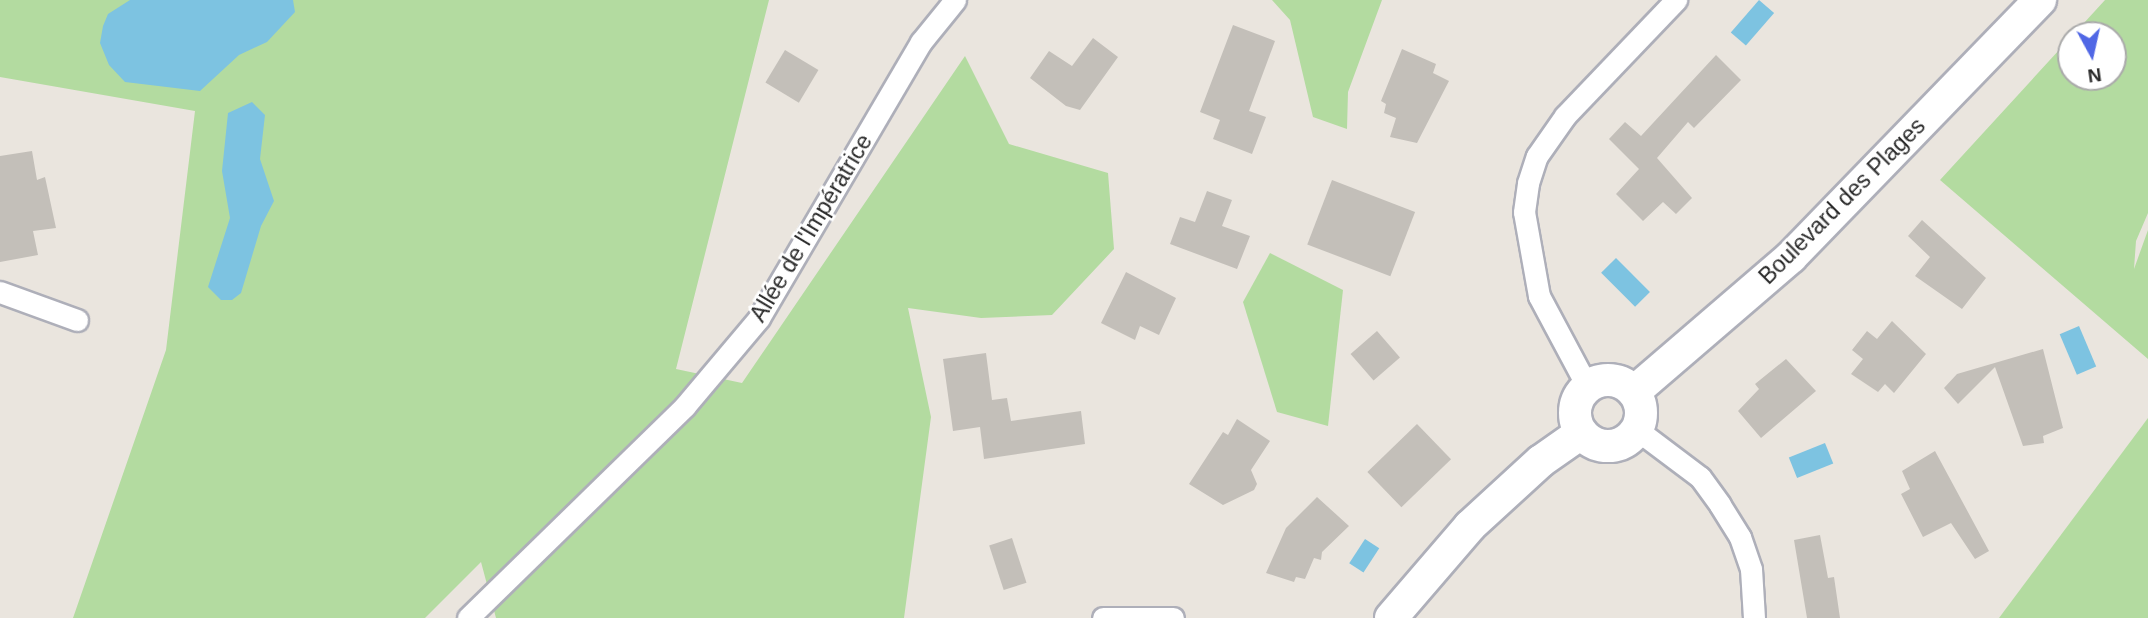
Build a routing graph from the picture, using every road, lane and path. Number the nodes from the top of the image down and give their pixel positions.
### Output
1 (955, 0) edge
2 (1676, 0) edge
3 (2040, 0) edge
4 (0, 292) edge
5 (77, 320) dead end
6 (1587, 386) junction
7 (1633, 392) junction
8 (1636, 429) junction
9 (1581, 433) junction
10 (468, 618) edge
11 (1103, 618) edge
12 (1173, 618) edge
13 (1391, 618) edge
14 (1754, 618) edge

1 - 10 street, Allée de l'Impératrice
2 - 6 street
3 - 7 main road, Boulevard des Plages
4 - 5 street
6 - 7 main road
6 - 9 main road
7 - 8 main road
8 - 9 main road
8 - 14 street
9 - 13 main road
11 - 12 street

